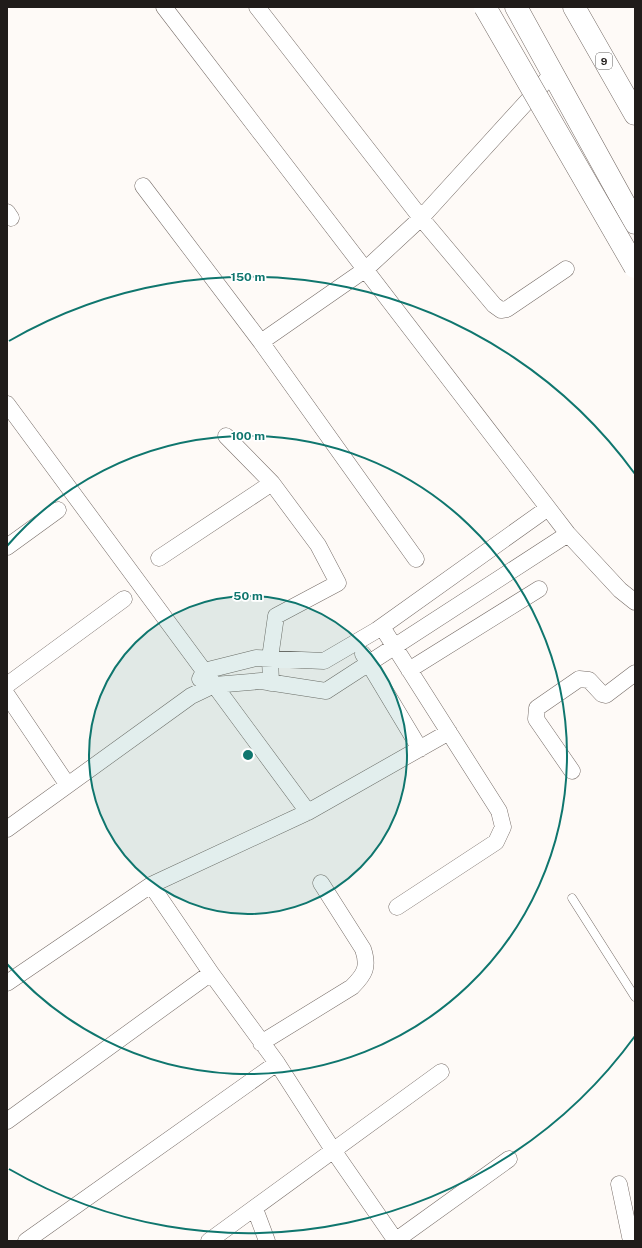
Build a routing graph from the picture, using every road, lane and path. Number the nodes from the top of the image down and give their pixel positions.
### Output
1 (164, 7) edge
2 (257, 7) edge
3 (485, 7) edge
4 (516, 7) edge
5 (574, 7) edge
6 (553, 73) junction
7 (635, 114) edge
8 (143, 186) dead end
9 (421, 218) junction
10 (635, 223) edge
11 (635, 267) edge
12 (366, 269) junction
13 (566, 269) dead end
14 (261, 342) junction
15 (7, 404) edge
16 (226, 436) dead end
17 (272, 483) junction
18 (548, 508) junction
19 (58, 510) dead end
20 (568, 534) junction
21 (7, 547) edge
22 (159, 558) dead end
23 (416, 559) dead end
24 (539, 589) dead end
25 (124, 599) dead end
26 (635, 602) edge
27 (382, 627) junction
28 (356, 643) junction
29 (395, 648) junction
30 (270, 658) junction
31 (368, 663) junction
32 (409, 670) junction
33 (204, 671) junction
34 (635, 673) edge
35 (271, 683) junction
36 (7, 685) edge
37 (214, 685) junction
38 (7, 696) edge
39 (191, 696) junction
40 (449, 732) junction
41 (420, 749) junction
42 (572, 771) dead end
43 (67, 784) junction
44 (308, 812) junction
45 (7, 829) edge
46 (321, 883) dead end
47 (151, 885) junction
48 (572, 898) dead end
49 (397, 907) dead end
50 (211, 973) junction
51 (7, 983) edge
52 (635, 997) edge
53 (261, 1043) junction
54 (277, 1063) junction
55 (441, 1072) dead end
56 (7, 1120) edge
57 (333, 1150) junction
58 (509, 1159) dead end
59 (619, 1184) dead end
60 (255, 1209) junction
61 (26, 1241) edge
62 (209, 1241) edge
63 (267, 1241) edge
64 (396, 1241) edge
65 (632, 1241) edge

1 - 12 street
2 - 9 street
3 - 11 main road, bridge
4 - 6 main road
5 - 7 main road, 9
6 - 9 street
6 - 10 main road
8 - 14 street
9 - 12 street
9 - 13 street
12 - 14 street
12 - 18 street
14 - 23 street
15 - 33 street
16 - 17 street
17 - 22 street
17 - 30 street
18 - 20 street
18 - 27 street
19 - 21 street
20 - 26 street
20 - 29 street
24 - 32 street
25 - 36 street
27 - 28 street
27 - 29 street
28 - 30 street
28 - 31 street
29 - 31 street
29 - 32 street
30 - 33 street
30 - 35 street
31 - 35 street
31 - 41 street
32 - 40 street
33 - 37 street
33 - 39 street
34 - 42 street
35 - 37 street
37 - 39 street
37 - 44 street
38 - 43 street
39 - 43 street
40 - 41 street
40 - 49 street
41 - 44 street
43 - 45 street
44 - 47 street
46 - 53 street
47 - 50 street
47 - 51 street
48 - 52 lane
50 - 53 street
50 - 56 street
53 - 54 street
54 - 57 street
54 - 61 street
55 - 57 street
57 - 60 street
57 - 64 street
58 - 64 street
59 - 65 street
60 - 62 street
60 - 63 street

